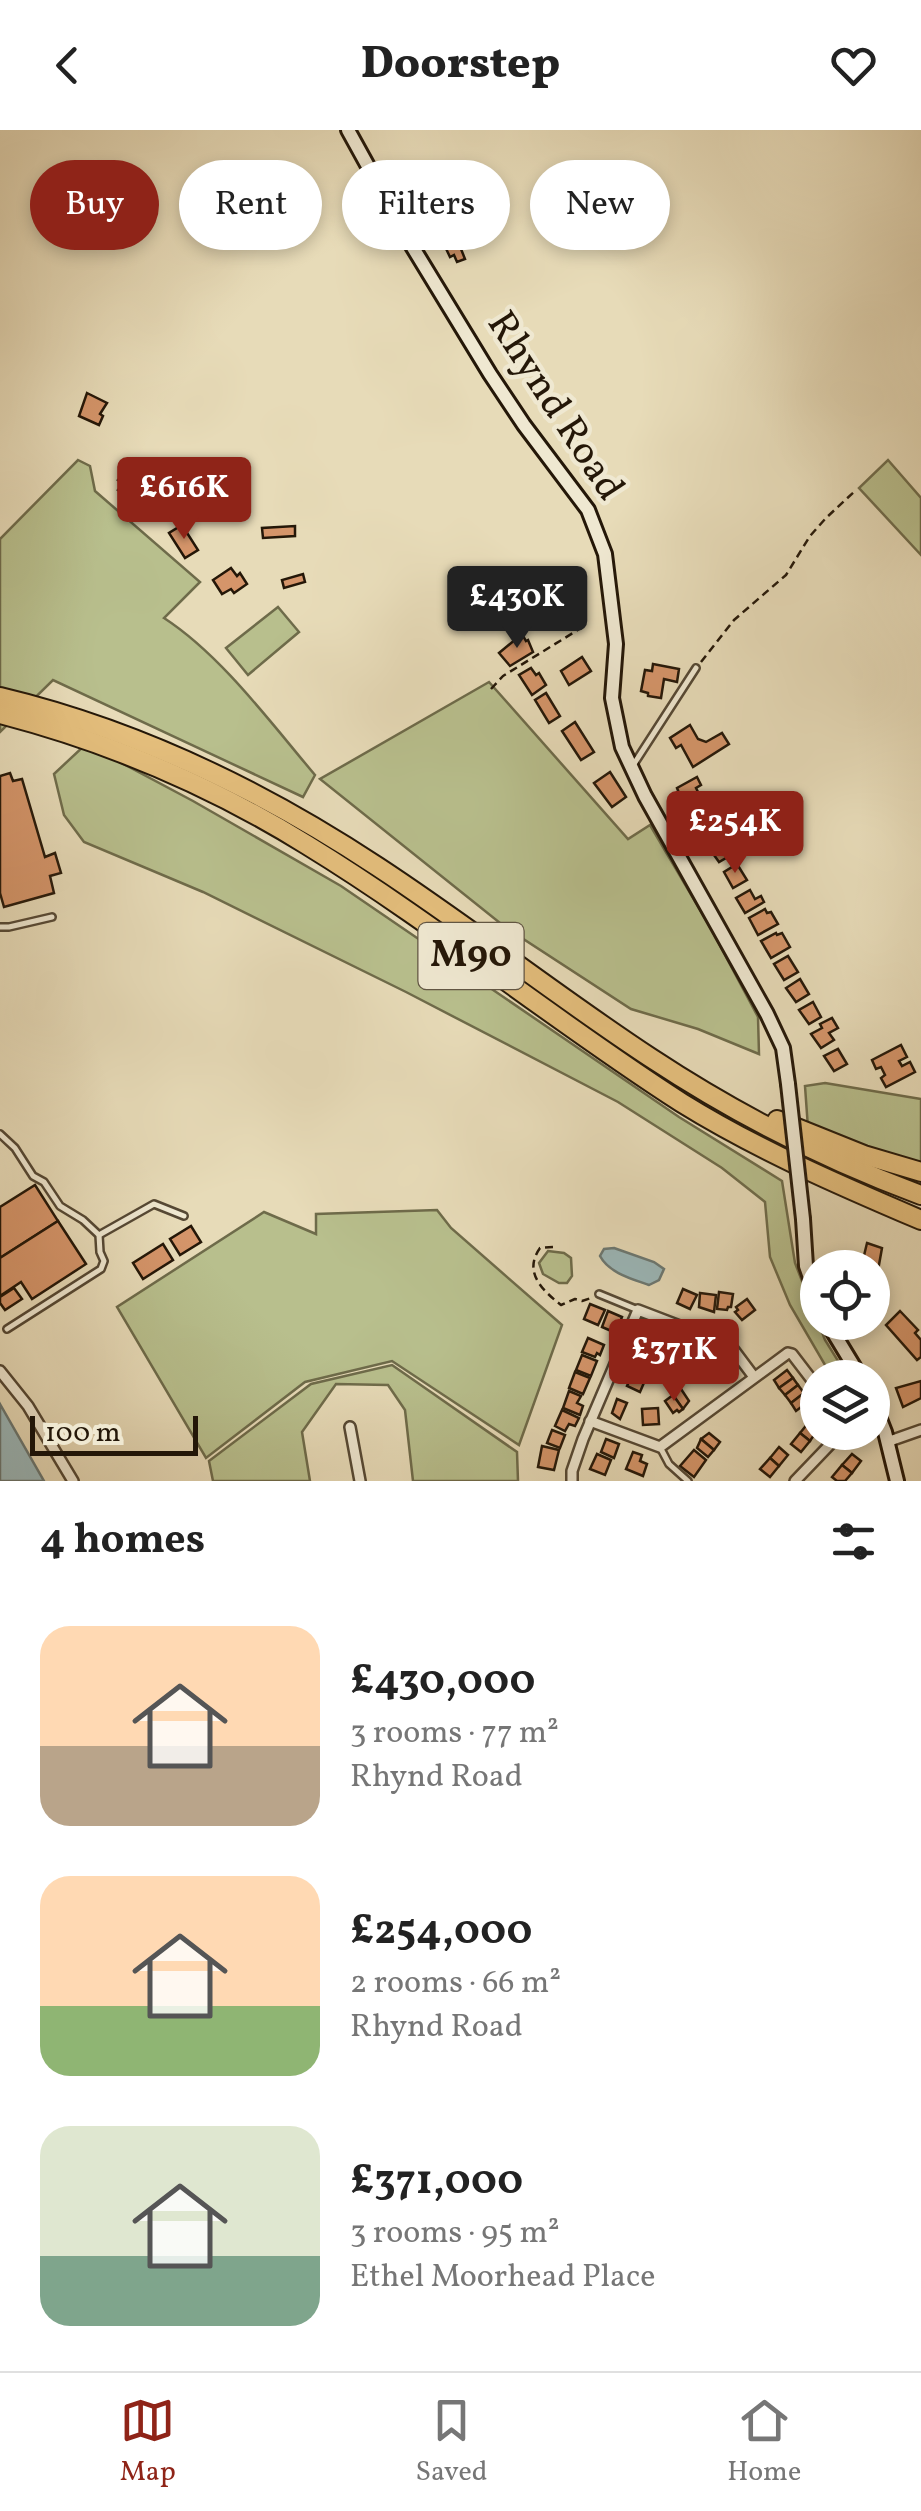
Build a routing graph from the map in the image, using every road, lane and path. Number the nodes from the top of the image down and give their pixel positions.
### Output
1 (348, 130) edge
2 (856, 490) dead end
3 (581, 628) dead end
4 (696, 668) joint
5 (491, 690) dead end
6 (0, 697) edge
7 (0, 714) edge
8 (631, 769) junction
9 (190, 773) junction
10 (52, 917) dead end
11 (0, 927) edge
12 (655, 1060) junction
13 (0, 1134) edge
14 (921, 1172) edge
15 (921, 1194) edge
16 (184, 1216) dead end
17 (921, 1218) edge
18 (99, 1235) junction
19 (552, 1247) dead end
20 (805, 1250) edge
21 (599, 1294) joint
22 (638, 1310) junction
23 (7, 1329) dead end
24 (800, 1366) edge
25 (0, 1371) edge
26 (754, 1377) junction
27 (590, 1421) junction
28 (350, 1427) dead end
29 (921, 1430) edge
30 (890, 1435) edge
31 (660, 1448) junction
32 (827, 1450) edge
33 (886, 1450) edge
34 (74, 1481) edge
35 (360, 1481) edge
36 (572, 1481) edge
37 (688, 1481) edge
38 (794, 1481) edge
39 (897, 1481) edge

1 - 8 street, Rhynd Road
2 - 4 path
3 - 5 path
4 - 8 lane
6 - 9 highway, M90
7 - 9 highway, M90
8 - 20 street, Rhynd Road, bridge
9 - 12 highway, M90
9 - 17 highway, M90
10 - 11 lane
12 - 14 highway, M90
12 - 15 highway, M90
13 - 18 lane
16 - 18 lane
18 - 23 lane
19 - 21 path
21 - 22 lane
22 - 26 street
22 - 27 street
24 - 26 street
25 - 34 street
26 - 31 street
27 - 31 street
27 - 36 street
28 - 35 street
29 - 30 street
31 - 37 lane
32 - 38 street
33 - 39 street

